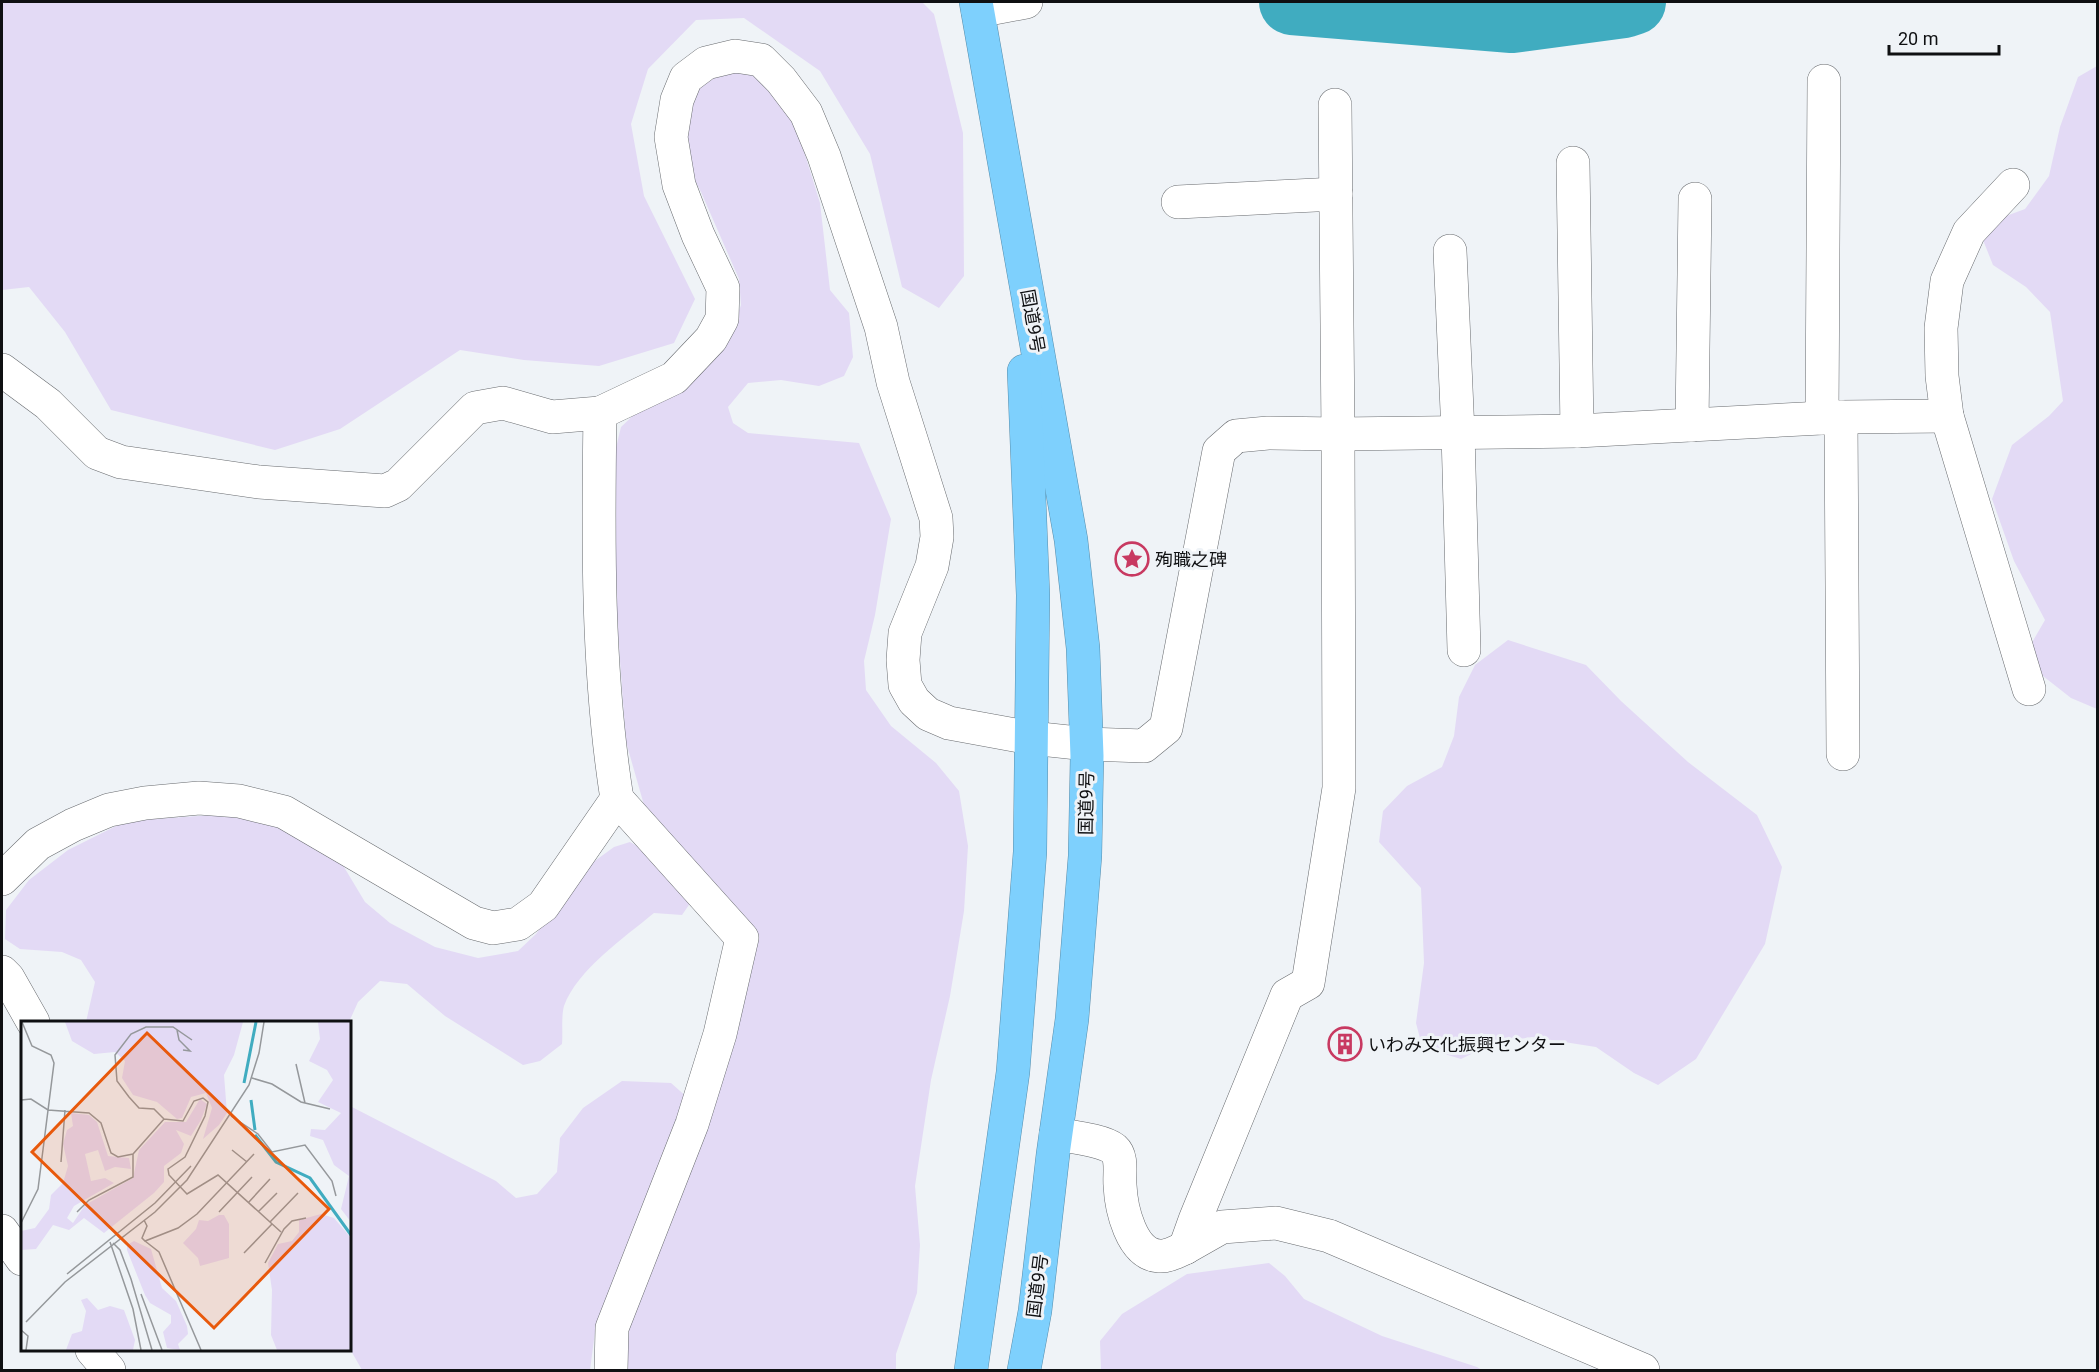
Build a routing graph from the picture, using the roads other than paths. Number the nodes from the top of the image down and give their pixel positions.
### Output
1 (1026, 2) edge
2 (977, 6) edge
3 (1824, 81) dead end
4 (1335, 105) dead end
5 (1573, 163) dead end
6 (2013, 185) dead end
7 (1336, 194) junction
8 (1695, 199) dead end
9 (1178, 202) dead end
10 (1017, 237) junction
11 (1450, 251) dead end
12 (2, 370) edge
13 (600, 413) junction
14 (1947, 416) junction
15 (1832, 417) junction
16 (1692, 425) junction
17 (1577, 431) junction
18 (1458, 433) junction
19 (1338, 434) junction
20 (1464, 650) dead end
21 (2029, 689) dead end
22 (1031, 738) junction
23 (1087, 744) junction
24 (1843, 754) dead end
25 (617, 800) junction
26 (2, 879) edge
27 (2, 972) edge
28 (32, 1021) edge
29 (1056, 1134) junction
30 (2, 1232) edge
31 (1185, 1248) junction
32 (21, 1258) edge
33 (1035, 1311) junction
34 (93, 1351) edge
35 (109, 1371) edge
36 (611, 1371) edge
37 (971, 1371) edge
38 (1024, 1371) edge
39 (1044, 1371) edge
40 (1643, 1371) edge

1 - 2 street
2 - 10 highway, 国道9号
3 - 15 street
4 - 7 street
5 - 17 street
6 - 14 street
7 - 9 street
7 - 19 street
8 - 16 street
10 - 22 highway, 国道9号
10 - 23 highway, 国道9号
11 - 18 street
12 - 13 street
13 - 22 street
13 - 25 street
14 - 15 street
14 - 21 street
15 - 16 street
15 - 24 street
16 - 17 street
17 - 18 street
18 - 19 street
18 - 20 street
19 - 23 street
19 - 31 street
22 - 23 street
22 - 37 highway, 国道9号
23 - 29 highway, 国道9号
25 - 26 street
25 - 36 street
27 - 28 street
29 - 31 street
29 - 33 highway, 国道9号
30 - 32 street
31 - 40 street
33 - 38 highway, 国道9号
33 - 39 highway
34 - 35 street

